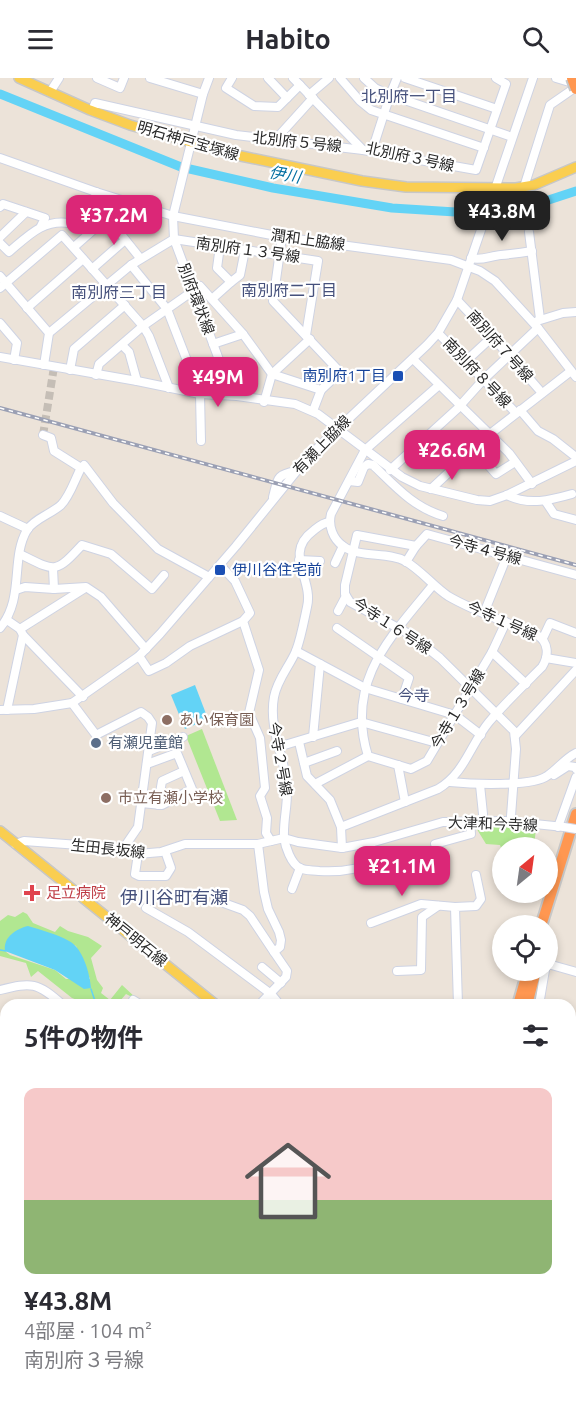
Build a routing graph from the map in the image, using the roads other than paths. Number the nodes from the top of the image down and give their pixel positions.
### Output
1 (19, 78) edge
2 (59, 78) edge
3 (97, 78) edge
4 (124, 78) edge
5 (150, 78) edge
6 (209, 78) edge
7 (232, 78) edge
8 (268, 78) edge
9 (292, 78) edge
10 (329, 78) edge
11 (340, 78) edge
12 (364, 78) edge
13 (397, 78) edge
14 (405, 78) edge
15 (496, 78) edge
16 (532, 78) edge
17 (556, 78) edge
18 (572, 78) edge
19 (300, 85) junction
20 (576, 86) edge
21 (50, 92) junction
22 (203, 94) junction
23 (390, 95) junction
24 (311, 97) junction
25 (287, 98) junction
26 (497, 109) junction
27 (92, 111) junction
28 (384, 113) junction
29 (196, 126) junction
30 (490, 129) junction
31 (512, 137) junction
32 (275, 140) junction
33 (191, 145) junction
34 (484, 148) junction
35 (367, 150) junction
36 (1, 160) edge
37 (576, 167) edge
38 (524, 187) junction
39 (96, 192) junction
40 (494, 192) junction
41 (126, 201) junction
42 (0, 207) edge
43 (26, 212) junction
44 (173, 216) junction
45 (108, 218) junction
46 (41, 226) junction
47 (529, 232) dead end
48 (0, 237) edge
49 (282, 237) junction
50 (174, 239) junction
51 (125, 240) junction
52 (0, 243) edge
53 (220, 246) junction
54 (74, 247) junction
55 (245, 250) junction
56 (532, 251) junction
57 (279, 255) junction
58 (140, 258) junction
59 (83, 259) junction
60 (469, 262) junction
61 (131, 265) junction
62 (92, 269) junction
63 (0, 276) edge
64 (231, 282) junction
65 (106, 285) junction
66 (3, 286) edge
67 (193, 292) junction
68 (212, 299) junction
69 (457, 300) junction
70 (125, 305) junction
71 (27, 308) junction
72 (167, 309) junction
73 (576, 312) edge
74 (0, 323) edge
75 (537, 323) junction
76 (143, 326) junction
77 (49, 333) junction
78 (438, 333) junction
79 (243, 334) junction
80 (308, 337) junction
81 (492, 337) junction
82 (213, 344) junction
83 (122, 345) junction
84 (509, 355) junction
85 (0, 357) edge
86 (413, 359) junction
87 (14, 360) junction
88 (466, 361) junction
89 (44, 365) junction
90 (70, 370) junction
91 (272, 374) junction
92 (573, 374) edge
93 (96, 375) junction
94 (484, 380) junction
95 (137, 381) junction
96 (438, 386) junction
97 (169, 388) junction
98 (321, 390) junction
99 (542, 393) junction
100 (200, 394) junction
101 (237, 396) junction
102 (264, 402) junction
103 (460, 406) junction
104 (313, 411) junction
105 (518, 412) junction
106 (337, 429) junction
107 (490, 434) junction
108 (43, 435) dead end
109 (201, 441) dead end
110 (474, 449) junction
111 (365, 450) junction
112 (576, 459) edge
113 (515, 462) junction
114 (81, 468) junction
115 (390, 470) junction
116 (349, 481) junction
117 (532, 484) junction
118 (431, 489) junction
119 (572, 494) dead end
120 (507, 495) junction
121 (546, 502) junction
122 (0, 516) edge
123 (443, 516) dead end
124 (576, 520) edge
125 (329, 522) junction
126 (28, 529) junction
127 (343, 546) junction
128 (416, 546) junction
129 (353, 551) junction
130 (20, 555) junction
131 (507, 556) junction
132 (299, 560) junction
133 (320, 561) dead end
134 (406, 562) junction
135 (335, 563) dead end
136 (220, 565) junction
137 (53, 568) junction
138 (164, 575) dead end
139 (576, 575) edge
140 (209, 577) junction
141 (433, 585) junction
142 (86, 587) junction
143 (54, 589) junction
144 (16, 590) junction
145 (346, 596) junction
146 (338, 610) dead end
147 (484, 613) junction
148 (7, 620) junction
149 (243, 621) junction
150 (506, 622) junction
151 (0, 628) edge
152 (337, 628) dead end
153 (398, 628) junction
154 (21, 632) junction
155 (576, 633) edge
156 (543, 639) junction
157 (146, 649) junction
158 (296, 651) junction
159 (492, 652) junction
160 (378, 655) junction
161 (138, 656) junction
162 (546, 657) junction
163 (576, 663) edge
164 (320, 664) junction
165 (576, 670) edge
166 (526, 684) junction
167 (365, 688) junction
168 (471, 688) junction
169 (83, 697) junction
170 (402, 699) junction
171 (72, 703) junction
172 (4, 710) edge
173 (498, 714) junction
174 (455, 715) junction
175 (361, 722) junction
176 (481, 735) junction
177 (183, 736) dead end
178 (515, 736) junction
179 (313, 738) junction
180 (299, 742) junction
181 (437, 743) junction
182 (278, 747) junction
183 (149, 750) junction
184 (337, 751) dead end
185 (576, 753) edge
186 (368, 756) junction
187 (304, 763) junction
188 (147, 764) junction
189 (398, 765) junction
190 (576, 769) edge
191 (184, 771) junction
192 (547, 777) junction
193 (576, 777) edge
194 (450, 782) junction
195 (513, 782) junction
196 (315, 784) junction
197 (480, 784) junction
198 (405, 802) junction
199 (141, 803) junction
200 (158, 805) junction
201 (483, 814) dead end
202 (576, 814) edge
203 (511, 816) dead end
204 (470, 821) junction
205 (341, 827) junction
206 (561, 827) junction
207 (576, 829) edge
208 (0, 831) edge
209 (284, 838) junction
210 (576, 838) edge
211 (271, 841) junction
212 (15, 844) junction
213 (258, 844) junction
214 (435, 844) dead end
215 (342, 848) junction
216 (123, 849) junction
217 (165, 851) junction
218 (138, 854) junction
219 (390, 858) dead end
220 (300, 868) junction
221 (476, 875) dead end
222 (292, 889) dead end
223 (221, 902) dead end
224 (438, 906) junction
225 (455, 907) junction
226 (146, 908) dead end
227 (544, 915) edge
228 (552, 915) edge
229 (371, 922) dead end
230 (274, 952) junction
231 (558, 967) edge
232 (262, 968) dead end
233 (397, 971) dead end
234 (576, 972) edge
235 (525, 981) edge
236 (533, 981) edge
237 (543, 981) edge
238 (281, 983) junction
239 (0, 990) edge
240 (271, 994) junction
241 (56, 999) edge
242 (209, 999) edge
243 (266, 999) edge
244 (275, 999) edge
245 (458, 999) edge
246 (520, 999) edge
247 (529, 999) edge
248 (540, 999) edge

1 - 21 main road, 明石神戸宝塚線
2 - 21 street
3 - 4 street
5 - 22 street
6 - 22 street, 別府環状線
7 - 25 street
8 - 25 street
9 - 19 street, 北別府３号線
10 - 24 street
11 - 28 street
12 - 23 street
13 - 23 street
14 - 26 street
15 - 26 street, 北別府３号線
16 - 31 street, 有瀬上脇線
17 - 20 street
18 - 20 highway, bridge
19 - 24 street, 北別府３号線
19 - 25 street
20 - 38 street
21 - 27 main road, 明石神戸宝塚線
22 - 29 street, 別府環状線
23 - 28 street
23 - 30 street
24 - 32 street
24 - 35 street, 北別府３号線
26 - 30 street, 北別府３号線
27 - 29 street, 北別府５号線
27 - 33 main road, 明石神戸宝塚線
28 - 34 street
28 - 35 street
29 - 32 street, 北別府５号線
29 - 33 street, 別府環状線
30 - 31 street
30 - 34 street, 北別府３号線
31 - 40 street, 有瀬上脇線
32 - 35 street, 北別府５号線
33 - 40 main road, 明石神戸宝塚線
33 - 44 street, 別府環状線
34 - 35 street, 北別府３号線
36 - 39 street, 潤和上脇線
37 - 38 main road, 明石神戸宝塚線
38 - 40 main road, 明石神戸宝塚線
39 - 41 street, 潤和上脇線
39 - 46 street
40 - 60 street, 有瀬上脇線
41 - 44 street, 潤和上脇線
41 - 45 street
42 - 43 street
43 - 46 street
43 - 48 street
44 - 49 street, 潤和上脇線
44 - 50 street, 別府環状線
45 - 51 street
45 - 54 street
46 - 52 street
47 - 56 street
49 - 57 street
49 - 60 street, 潤和上脇線
50 - 53 street, 南別府１３号線
50 - 58 street
50 - 67 street, 別府環状線
51 - 58 street
51 - 62 street
53 - 55 street, 南別府１３号線
53 - 64 street
54 - 59 street
54 - 66 street
55 - 57 street, 南別府１３号線
55 - 64 street
56 - 60 street
56 - 75 street
57 - 80 street
57 - 80 street, 南別府１３号線
58 - 61 street
59 - 62 street
59 - 71 street
60 - 69 street, 有瀬上脇線
60 - 75 street, 潤和上脇線
61 - 65 street
61 - 72 street
62 - 65 street
63 - 66 street
64 - 68 street
65 - 70 street
65 - 77 street
66 - 71 street
67 - 68 street
67 - 72 street
67 - 82 street, 別府環状線
68 - 79 street
69 - 78 street, 有瀬上脇線
69 - 81 street, 南別府７号線
70 - 76 street
70 - 90 street
71 - 77 street
72 - 76 street
72 - 100 street
73 - 75 street
74 - 87 street
75 - 84 street
75 - 92 street, 潤和上脇線
76 - 83 street
76 - 97 street
77 - 89 street
78 - 86 street, 有瀬上脇線
78 - 88 street, 南別府８号線
79 - 82 street
79 - 91 street
80 - 91 street
80 - 98 street
81 - 84 street, 南別府７号線
81 - 88 street
82 - 101 street, 別府環状線
83 - 93 street
83 - 95 street
84 - 94 street
84 - 99 street, 南別府７号線
85 - 87 street
86 - 96 street
86 - 106 street, 有瀬上脇線
87 - 89 street
88 - 94 street, 南別府８号線
89 - 90 street
90 - 93 street
91 - 98 street
91 - 102 street
92 - 99 street
93 - 95 street
94 - 103 street
94 - 105 street, 南別府８号線
95 - 97 street
96 - 103 street
96 - 111 street
97 - 100 street
98 - 104 street
99 - 105 street
100 - 101 street
100 - 109 street
101 - 102 street
102 - 104 street
103 - 107 street
103 - 115 street
104 - 106 street
105 - 107 street
105 - 112 street, 南別府８号線
106 - 111 street
106 - 136 street, 有瀬上脇線
107 - 110 street
107 - 113 street
108 - 114 street
110 - 113 street
110 - 118 street
111 - 115 street
111 - 116 street
112 - 117 street
113 - 117 street
114 - 126 street
114 - 140 street
115 - 118 street
116 - 123 street
116 - 125 street
117 - 120 street
118 - 120 street
119 - 121 street
120 - 121 street
121 - 124 street
122 - 126 street
125 - 127 street
125 - 132 street
126 - 130 street
127 - 129 street, 今寺１号線
127 - 135 street
128 - 129 street
128 - 131 street, 今寺４号線
128 - 134 street
129 - 134 street, 今寺１号線
129 - 145 street, 今寺１６号線
130 - 137 street
130 - 144 street
131 - 139 street, 今寺４号線
131 - 147 street
132 - 133 street
132 - 158 street, 今寺２号線
134 - 141 street, 今寺１号線
136 - 140 street, 有瀬上脇線
136 - 149 street
137 - 138 street
137 - 143 street
140 - 157 street, 有瀬上脇線
141 - 147 street, 今寺１号線
141 - 153 street
142 - 143 street
142 - 154 street
142 - 157 street
143 - 144 street
144 - 148 street
145 - 146 street
145 - 153 street, 今寺１６号線
147 - 150 street, 今寺１号線
148 - 151 street
148 - 154 street
149 - 161 street
149 - 211 street
150 - 156 street, 今寺１号線
150 - 159 street, 今寺１３号線
152 - 160 street
153 - 160 street
153 - 168 street, 今寺１６号線
154 - 169 street
154 - 172 street
155 - 156 street
156 - 162 street, 今寺１号線
157 - 161 street, 有瀬上脇線
158 - 164 street
158 - 182 street, 今寺２号線
159 - 166 street
159 - 168 street, 今寺１３号線
160 - 167 street
160 - 170 street
161 - 169 street, 有瀬上脇線
162 - 163 street
162 - 166 street, 今寺１号線
164 - 167 street
164 - 179 street
165 - 178 street
166 - 173 street, 今寺１号線
167 - 170 street
167 - 175 street
168 - 173 street, 今寺１６号線
168 - 174 street, 今寺１３号線
169 - 171 street, 有瀬上脇線
170 - 174 street
171 - 172 street, 有瀬上脇線
171 - 183 street
173 - 176 street, 今寺１号線
173 - 178 street, 今寺１６号線
174 - 176 street
174 - 181 street, 今寺１３号線
175 - 179 street
175 - 181 street
175 - 186 street
176 - 194 street, 今寺１号線
177 - 183 street
178 - 195 street
179 - 180 street
180 - 182 street
180 - 187 street
181 - 189 street, 今寺１３号線
182 - 209 street, 今寺２号線
183 - 188 street
184 - 187 street
185 - 192 street
186 - 189 street, 今寺１３号線
186 - 196 street
187 - 196 street
188 - 191 street
188 - 199 street
189 - 198 street
190 - 192 street
191 - 200 street
191 - 200 street
192 - 195 street
193 - 206 street
194 - 197 street
194 - 198 street, 今寺１号線
195 - 197 street
195 - 203 street
196 - 205 street
197 - 201 street
198 - 205 street, 今寺１号線
199 - 200 street
199 - 216 street
202 - 227 highway
204 - 206 street, 大津和今寺線
204 - 214 street
204 - 215 street, 大津和今寺線
205 - 215 street
206 - 207 street, 大津和今寺線, bridge
208 - 212 main road, 神戸明石線
209 - 211 street, 大津和今寺線
209 - 215 street, 大津和今寺線
209 - 220 street
210 - 228 highway
211 - 213 street, 生田長坂線
212 - 216 street, 生田長坂線
212 - 242 main road, 神戸明石線
213 - 217 street, 生田長坂線
213 - 230 street
216 - 218 street, 生田長坂線
217 - 218 street, 生田長坂線
217 - 218 street
219 - 220 street
220 - 222 street
221 - 225 street
223 - 230 street
224 - 225 street
224 - 229 street
224 - 233 street
225 - 245 street
226 - 240 street
230 - 238 street
231 - 234 street
232 - 238 street
235 - 246 highway
236 - 247 highway
237 - 248 street
238 - 240 street
239 - 241 street
240 - 243 street
240 - 244 street

